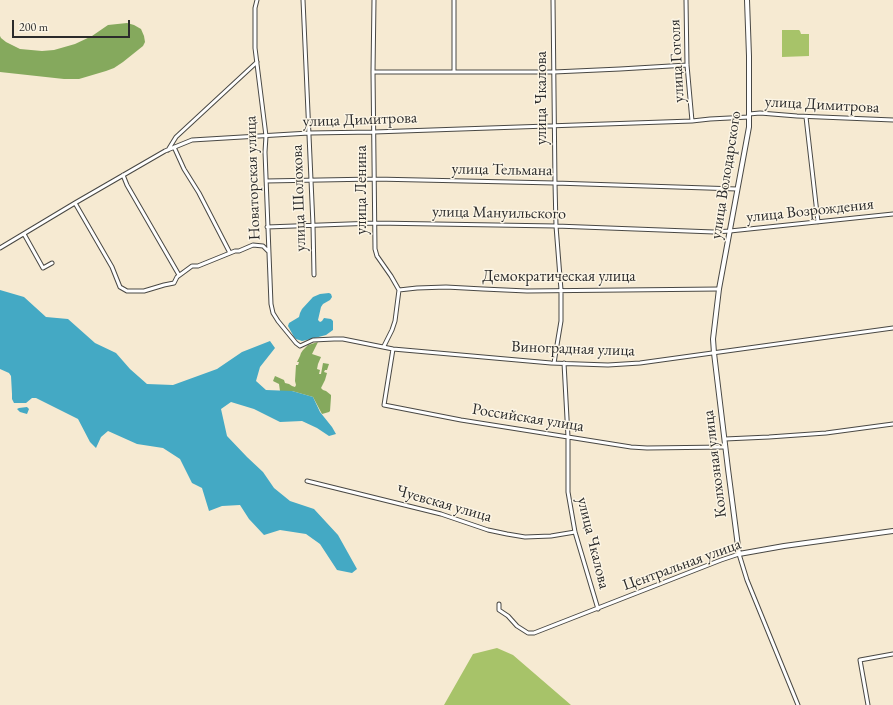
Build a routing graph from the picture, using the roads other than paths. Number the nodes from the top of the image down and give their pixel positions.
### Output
1 (257, 0) edge
2 (303, 0) edge
3 (374, 0) edge
4 (454, 0) edge
5 (553, 0) edge
6 (686, 0) edge
7 (747, 0) edge
8 (257, 62) junction
9 (687, 65) junction
10 (373, 72) junction
11 (454, 72) junction
12 (554, 72) junction
13 (750, 116) junction
14 (806, 117) junction
15 (893, 120) edge
16 (692, 122) junction
17 (554, 126) junction
18 (374, 132) junction
19 (309, 133) junction
20 (266, 136) junction
21 (174, 147) junction
22 (168, 150) junction
23 (123, 175) junction
24 (374, 179) junction
25 (310, 180) junction
26 (266, 181) junction
27 (555, 183) junction
28 (737, 189) junction
29 (75, 203) junction
30 (893, 214) edge
31 (818, 222) junction
32 (374, 223) junction
33 (313, 225) junction
34 (556, 226) junction
35 (268, 227) junction
36 (730, 231) junction
37 (24, 234) junction
38 (0, 248) edge
39 (268, 251) junction
40 (230, 253) junction
41 (52, 263) dead end
42 (179, 275) junction
43 (314, 275) dead end
44 (719, 289) junction
45 (399, 290) junction
46 (561, 290) junction
47 (893, 328) edge
48 (300, 346) joint
49 (384, 346) junction
50 (393, 348) junction
51 (714, 353) junction
52 (554, 363) junction
53 (564, 363) junction
54 (893, 424) edge
55 (568, 437) junction
56 (725, 439) junction
57 (725, 447) junction
58 (307, 481) dead end
59 (893, 531) edge
60 (574, 532) junction
61 (739, 554) junction
62 (499, 604) dead end
63 (598, 609) junction
64 (893, 654) edge
65 (798, 705) edge
66 (868, 705) edge

1 - 8 street, Новаторская улица
2 - 19 street, улица Шолохова
3 - 10 street, улица Ленина
4 - 11 street
5 - 12 street, улица Чкалова
6 - 9 street, улица Гоголя
7 - 13 street, улица Володарского
8 - 20 street, Новаторская улица
8 - 22 street
9 - 12 street
9 - 16 street, улица Гоголя
10 - 11 street
10 - 18 street, улица Ленина
11 - 12 street
12 - 17 street, улица Чкалова
13 - 14 street, улица Димитрова
13 - 16 street, улица Димитрова
13 - 28 street, улица Володарского
14 - 15 street, улица Димитрова
14 - 31 street
16 - 17 street, улица Димитрова
17 - 18 street, улица Димитрова
17 - 27 street, улица Чкалова
18 - 19 street, улица Димитрова
18 - 24 street, улица Ленина
19 - 20 street, улица Димитрова
19 - 25 street, улица Шолохова
20 - 21 street, улица Димитрова
20 - 26 street, Новаторская улица
21 - 22 street, улица Димитрова
21 - 40 street
22 - 23 street, улица Димитрова
23 - 29 street, улица Димитрова
23 - 42 street
24 - 25 street, улица Тельмана
24 - 27 street, улица Тельмана
24 - 32 street, улица Ленина
25 - 26 street, улица Тельмана
25 - 33 street, улица Шолохова
26 - 35 street, Новаторская улица
27 - 28 street, улица Тельмана
27 - 34 street, улица Чкалова
28 - 36 street, улица Володарского
29 - 37 street, улица Димитрова
29 - 42 street
30 - 31 street, улица Возрождения
31 - 36 street, улица Возрождения
32 - 33 street, улица Мануильского
32 - 34 street, улица Мануильского
32 - 45 street, улица Ленина
33 - 35 street, улица Мануильского
33 - 43 street, улица Шолохова
34 - 36 street, улица Мануильского
34 - 46 street, улица Чкалова
35 - 39 street, Новаторская улица
36 - 44 street, улица Володарского
37 - 38 street, улица Димитрова
37 - 41 street
39 - 40 street
39 - 48 street, Новаторская улица
40 - 42 street
44 - 46 street, Демократическая улица
44 - 51 street, улица Володарского
45 - 46 street, Демократическая улица
45 - 49 street
46 - 52 street, улица Чкалова
47 - 51 street, Виноградная улица
48 - 49 street, Виноградная улица
49 - 50 street, Виноградная улица
50 - 52 street, Виноградная улица
50 - 55 street, Российская улица
51 - 53 street, Виноградная улица
51 - 56 street, Колхозная улица
52 - 53 street, Виноградная улица
53 - 55 street, улица Чкалова
54 - 56 street
55 - 57 street, Российская улица
55 - 60 street, улица Чкалова
56 - 57 street, Колхозная улица
57 - 61 street, Колхозная улица
58 - 60 street, Чуевская улица
59 - 61 street, Центральная улица
60 - 63 street, улица Чкалова
61 - 63 street, Центральная улица
61 - 65 street, Колхозная улица
62 - 63 street, Центральная улица
64 - 66 street

